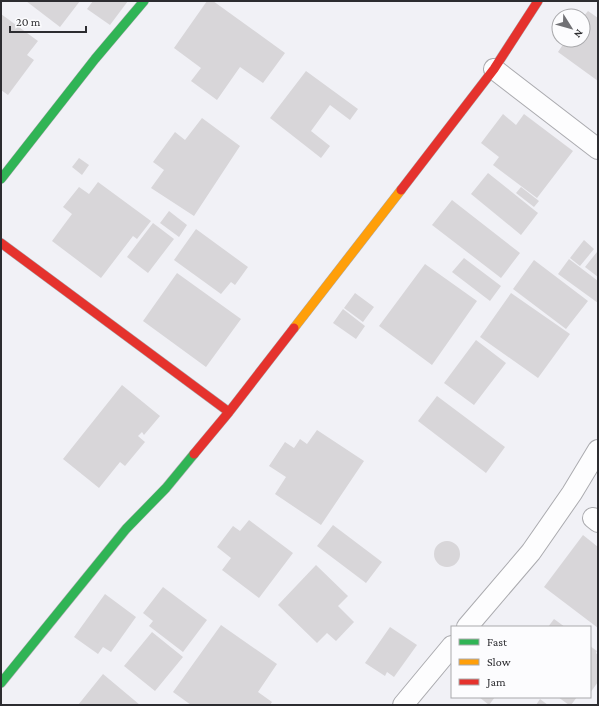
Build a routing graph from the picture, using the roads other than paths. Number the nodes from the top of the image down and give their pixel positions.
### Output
1 (144, 1) edge
2 (538, 1) edge
3 (494, 69) junction
4 (598, 149) edge
5 (1, 179) edge
6 (1, 243) edge
7 (229, 412) junction
8 (598, 450) edge
9 (468, 626) edge
10 (451, 647) edge
11 (1, 684) edge
12 (405, 704) edge

1 - 5 street
2 - 3 street
3 - 4 street
3 - 7 street
6 - 7 street
7 - 11 street
8 - 9 street
10 - 12 street

